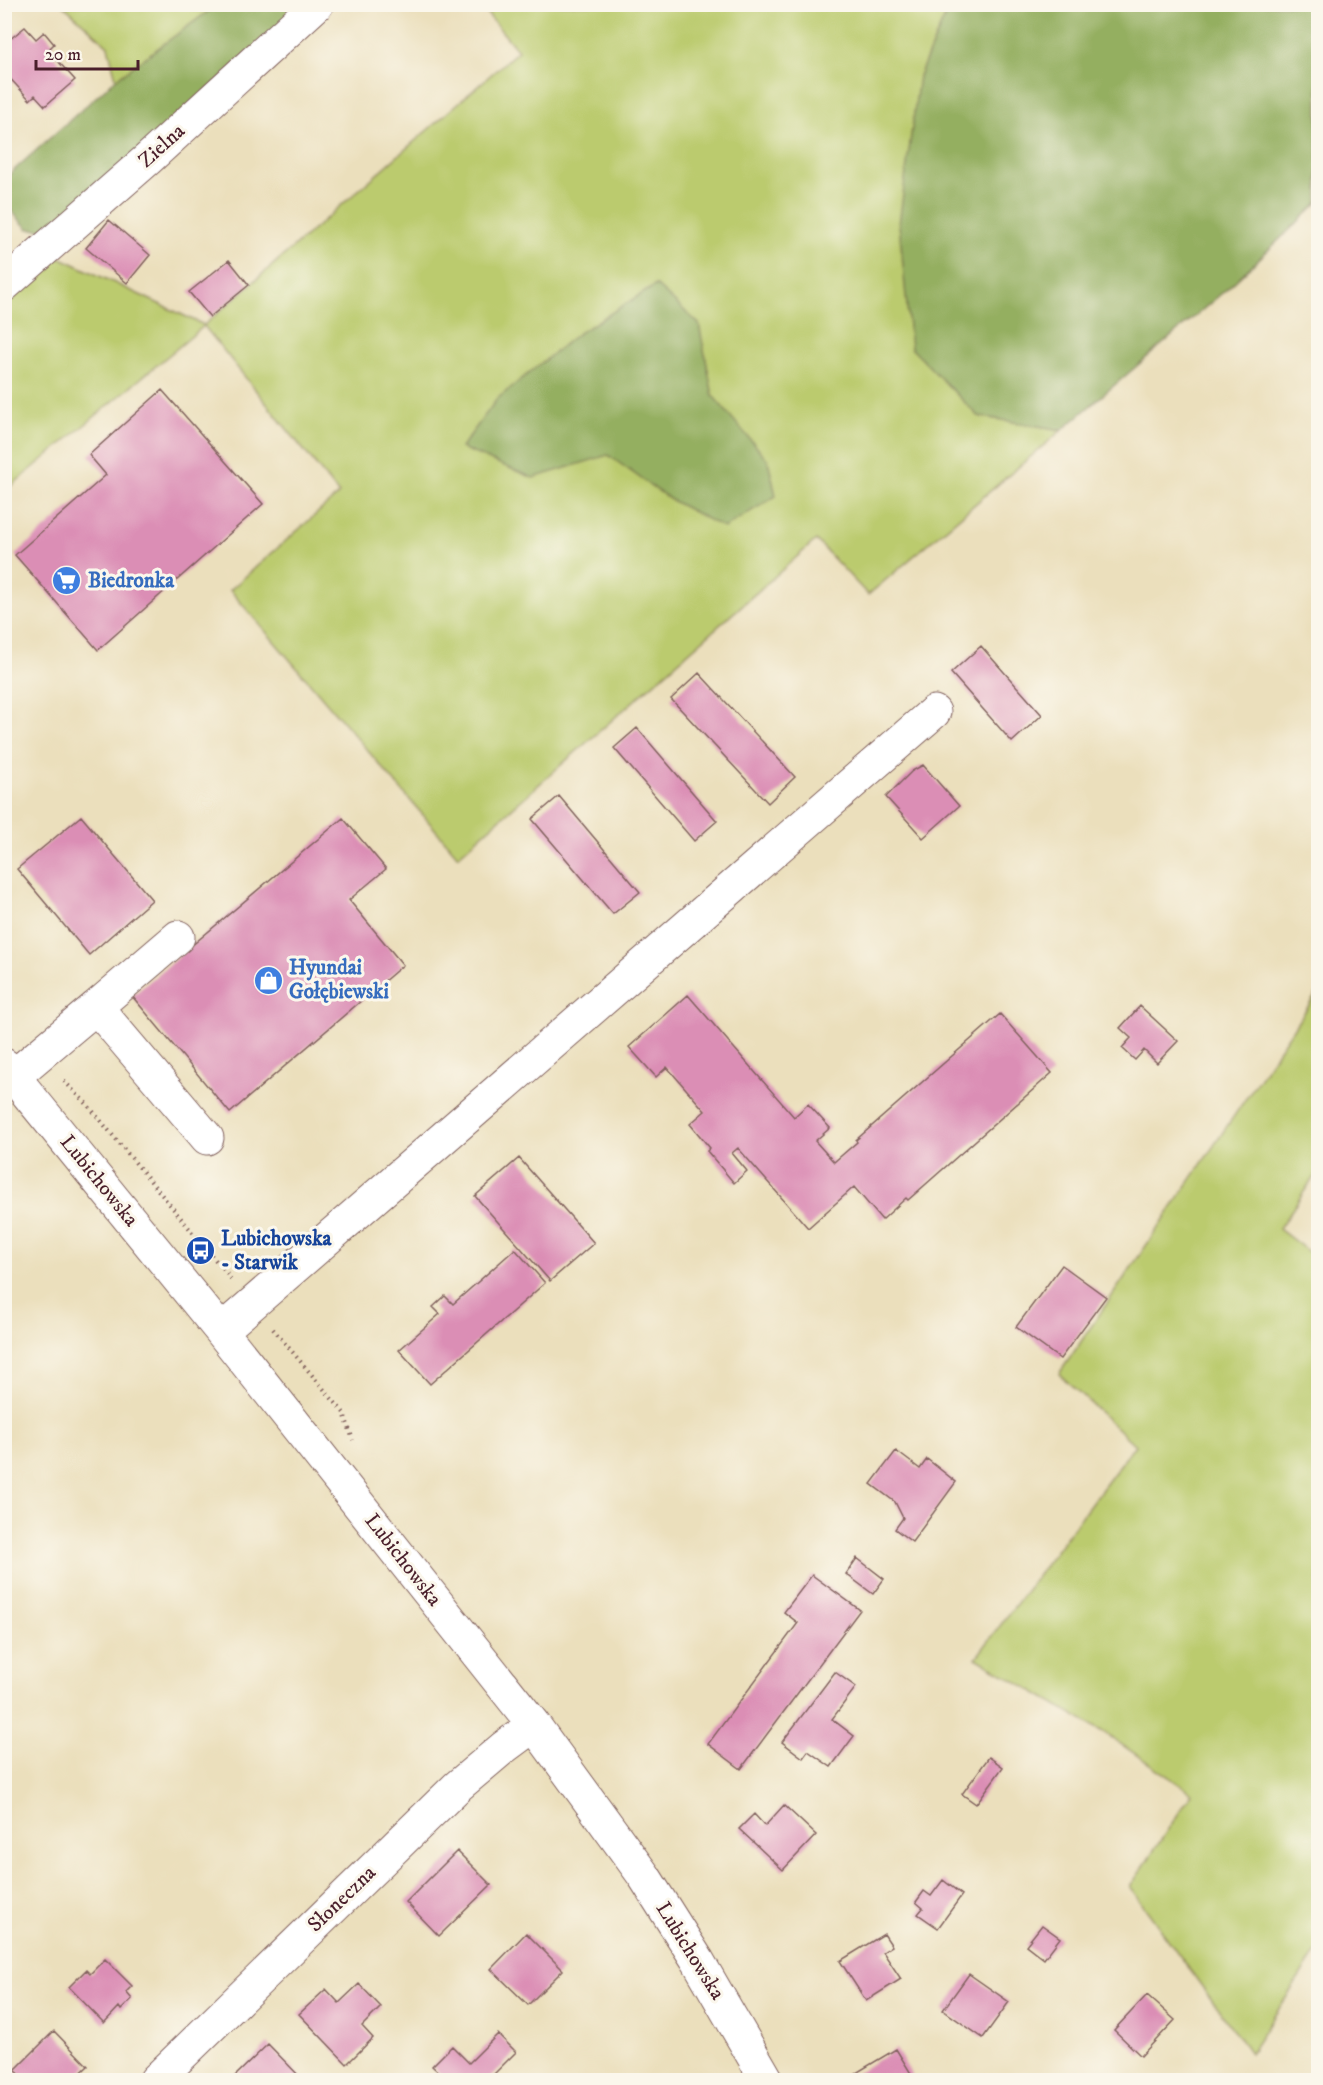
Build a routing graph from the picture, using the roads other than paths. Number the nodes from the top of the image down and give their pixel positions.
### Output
1 (317, 4) edge
2 (4, 285) edge
3 (934, 712) dead end
4 (178, 937) dead end
5 (96, 1007) junction
6 (9, 1071) edge
7 (207, 1138) dead end
8 (221, 1331) junction
9 (534, 1725) junction
10 (156, 2080) edge
11 (767, 2080) edge

1 - 2 street, Zielna
3 - 8 street
4 - 5 street
5 - 6 street
5 - 7 street
6 - 8 street, Lubichowska
8 - 9 street, Lubichowska
9 - 10 street, Słoneczna
9 - 11 street, Lubichowska

